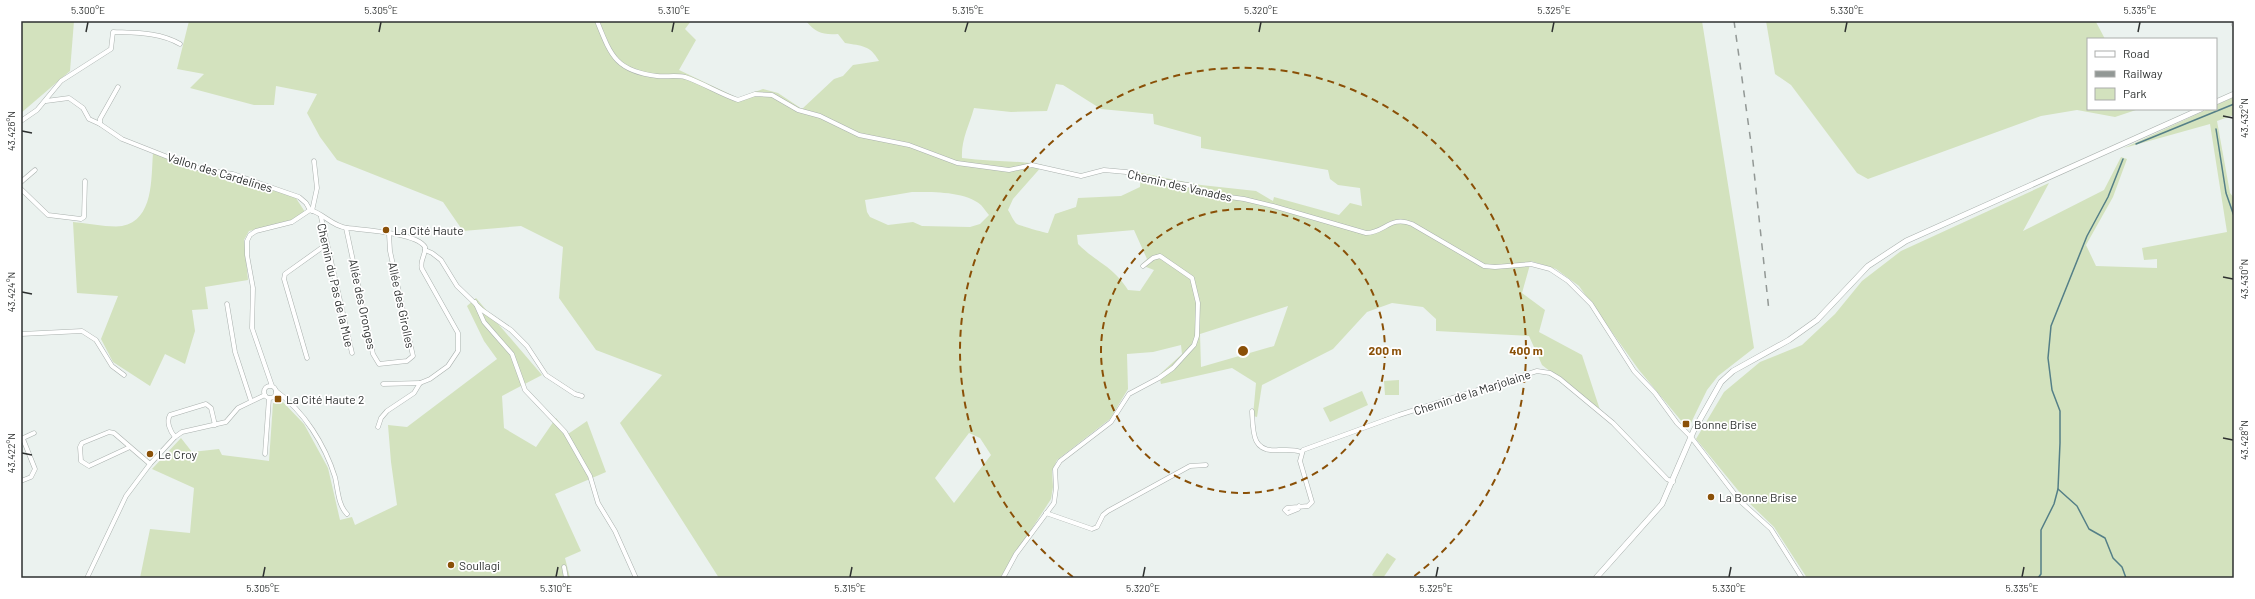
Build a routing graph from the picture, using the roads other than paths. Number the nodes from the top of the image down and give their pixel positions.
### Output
1 (597, 21) edge
2 (2233, 21) edge
3 (2234, 25) edge
4 (180, 44) dead end
5 (118, 86) dead end
6 (2234, 94) edge
7 (46, 101) junction
8 (2217, 102) edge
9 (2199, 110) edge
10 (21, 121) edge
11 (100, 124) junction
12 (314, 161) dead end
13 (35, 170) dead end
14 (85, 181) dead end
15 (21, 182) edge
16 (21, 189) edge
17 (311, 210) junction
18 (320, 216) junction
19 (346, 228) junction
20 (389, 234) junction
21 (327, 244) junction
22 (426, 250) junction
23 (1143, 266) dead end
24 (475, 302) junction
25 (227, 304) dead end
26 (21, 334) edge
27 (352, 353) dead end
28 (307, 358) dead end
29 (395, 362) joint
30 (124, 375) dead end
31 (420, 383) junction
32 (382, 384) dead end
33 (272, 386) junction
34 (276, 391) junction
35 (265, 395) junction
36 (582, 396) dead end
37 (269, 398) junction
38 (251, 401) junction
39 (1252, 411) dead end
40 (215, 425) junction
41 (378, 427) dead end
42 (34, 434) dead end
43 (175, 437) junction
44 (1690, 437) junction
45 (22, 439) edge
46 (130, 447) junction
47 (1301, 452) junction
48 (265, 454) dead end
49 (150, 464) junction
50 (1206, 465) dead end
51 (21, 481) edge
52 (1673, 482) junction
53 (1299, 506) dead end
54 (1046, 513) junction
55 (347, 514) dead end
56 (564, 567) dead end
57 (87, 578) edge
58 (566, 578) edge
59 (636, 578) edge
60 (1003, 578) edge
61 (1596, 578) edge
62 (1802, 578) edge

1 - 44 street, Chemin des Vanades
2 - 3 street
4 - 7 street
5 - 11 street
6 - 8 street
7 - 10 street
7 - 11 street, Vallon des Cardelines
9 - 44 street
11 - 17 street, Vallon des Cardelines
12 - 17 street
13 - 15 street
14 - 16 street
17 - 18 street, Chemin du Pas de la Mue
17 - 33 street, Chemin du Pas de la Mue
18 - 19 street, Chemin du Pas de la Mue
18 - 21 street, Chemin du Pas de la Mue
19 - 20 street, Chemin du Pas de la Mue
19 - 29 street, Allée des Oronges
20 - 22 street, Chemin du Pas de la Mue
20 - 29 street, Allée des Girolles
21 - 27 street, Chemin du Pas de la Mue
21 - 28 street
22 - 24 street, Chemin du Pas de la Mue
22 - 31 street
23 - 54 street
24 - 36 street, Chemin du Pas de la Mue
24 - 59 street
25 - 38 street
26 - 30 street
31 - 32 street
31 - 41 street
33 - 34 street
33 - 35 street
34 - 37 street
34 - 55 street
35 - 37 street
35 - 38 street
37 - 48 street
38 - 40 street
39 - 47 street
40 - 43 street
40 - 43 street
42 - 45 street
43 - 49 street
44 - 52 street
44 - 62 street, Chemin des Vanades
45 - 51 street
46 - 46 street
46 - 49 street
47 - 52 street, Chemin de la Marjolaine
47 - 53 street
49 - 57 street
50 - 54 street
52 - 61 street
54 - 60 street
56 - 58 street

